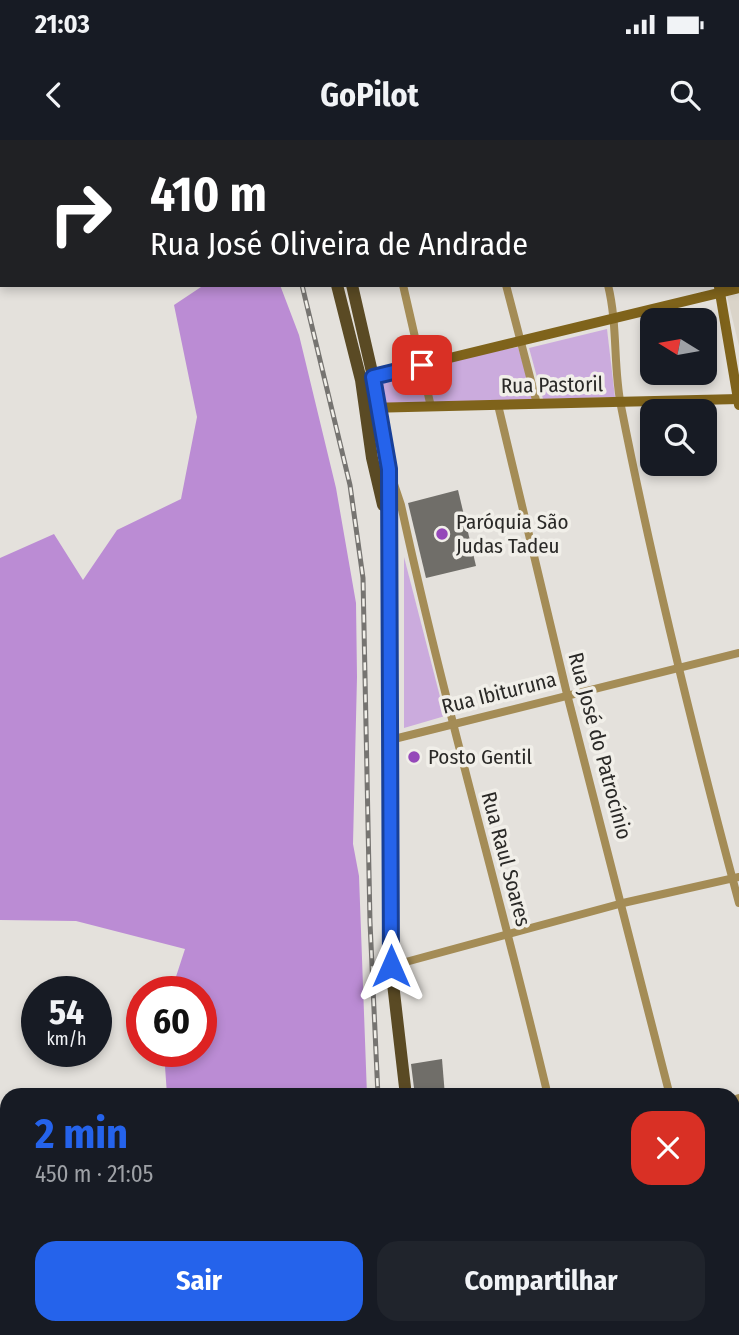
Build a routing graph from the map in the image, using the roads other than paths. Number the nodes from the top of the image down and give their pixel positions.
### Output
1 (338, 287) edge
2 (352, 287) edge
3 (403, 287) edge
4 (506, 287) edge
5 (608, 287) edge
6 (739, 288) edge
7 (719, 289) edge
8 (616, 317) junction
9 (519, 341) junction
10 (422, 365) junction
11 (367, 379) junction
12 (738, 401) edge
13 (620, 402) junction
14 (537, 404) junction
15 (498, 405) junction
16 (431, 407) junction
17 (373, 408) junction
18 (389, 469) junction
19 (388, 526) junction
20 (739, 653) edge
21 (677, 666) junction
22 (567, 694) junction
23 (451, 723) junction
24 (390, 740) junction
25 (736, 878) edge
26 (622, 903) junction
27 (739, 903) edge
28 (509, 932) junction
29 (391, 966) junction
30 (405, 1088) edge
31 (546, 1088) edge
32 (668, 1088) edge

1 - 11 main road
2 - 11 main road
3 - 10 street
4 - 9 street
5 - 8 street
6 - 7 street
7 - 8 street
7 - 12 street
8 - 9 street
8 - 13 street
9 - 10 street
9 - 14 street
10 - 11 street
10 - 16 street
11 - 17 main road
12 - 13 street, Rua Pastoril
13 - 14 street, Rua Pastoril
13 - 21 street
14 - 15 street, Rua Pastoril
15 - 16 street, Rua Pastoril
15 - 22 street, Rua José do Patrocínio
16 - 17 street, Rua Pastoril
17 - 18 main road
17 - 19 main road
18 - 19 main road
18 - 23 street, Rua Raul Soares
19 - 24 main road
20 - 21 street, Rua Ibituruna
21 - 22 street, Rua Ibituruna
21 - 25 street
22 - 23 street, Rua Ibituruna
22 - 26 street, Rua José do Patrocínio
23 - 24 street, Rua Ibituruna
23 - 28 street, Rua Raul Soares
24 - 29 main road
25 - 26 street
25 - 27 street
26 - 28 street
26 - 32 street, Rua José do Patrocínio
28 - 29 street
28 - 31 street, Rua Raul Soares
29 - 30 main road

